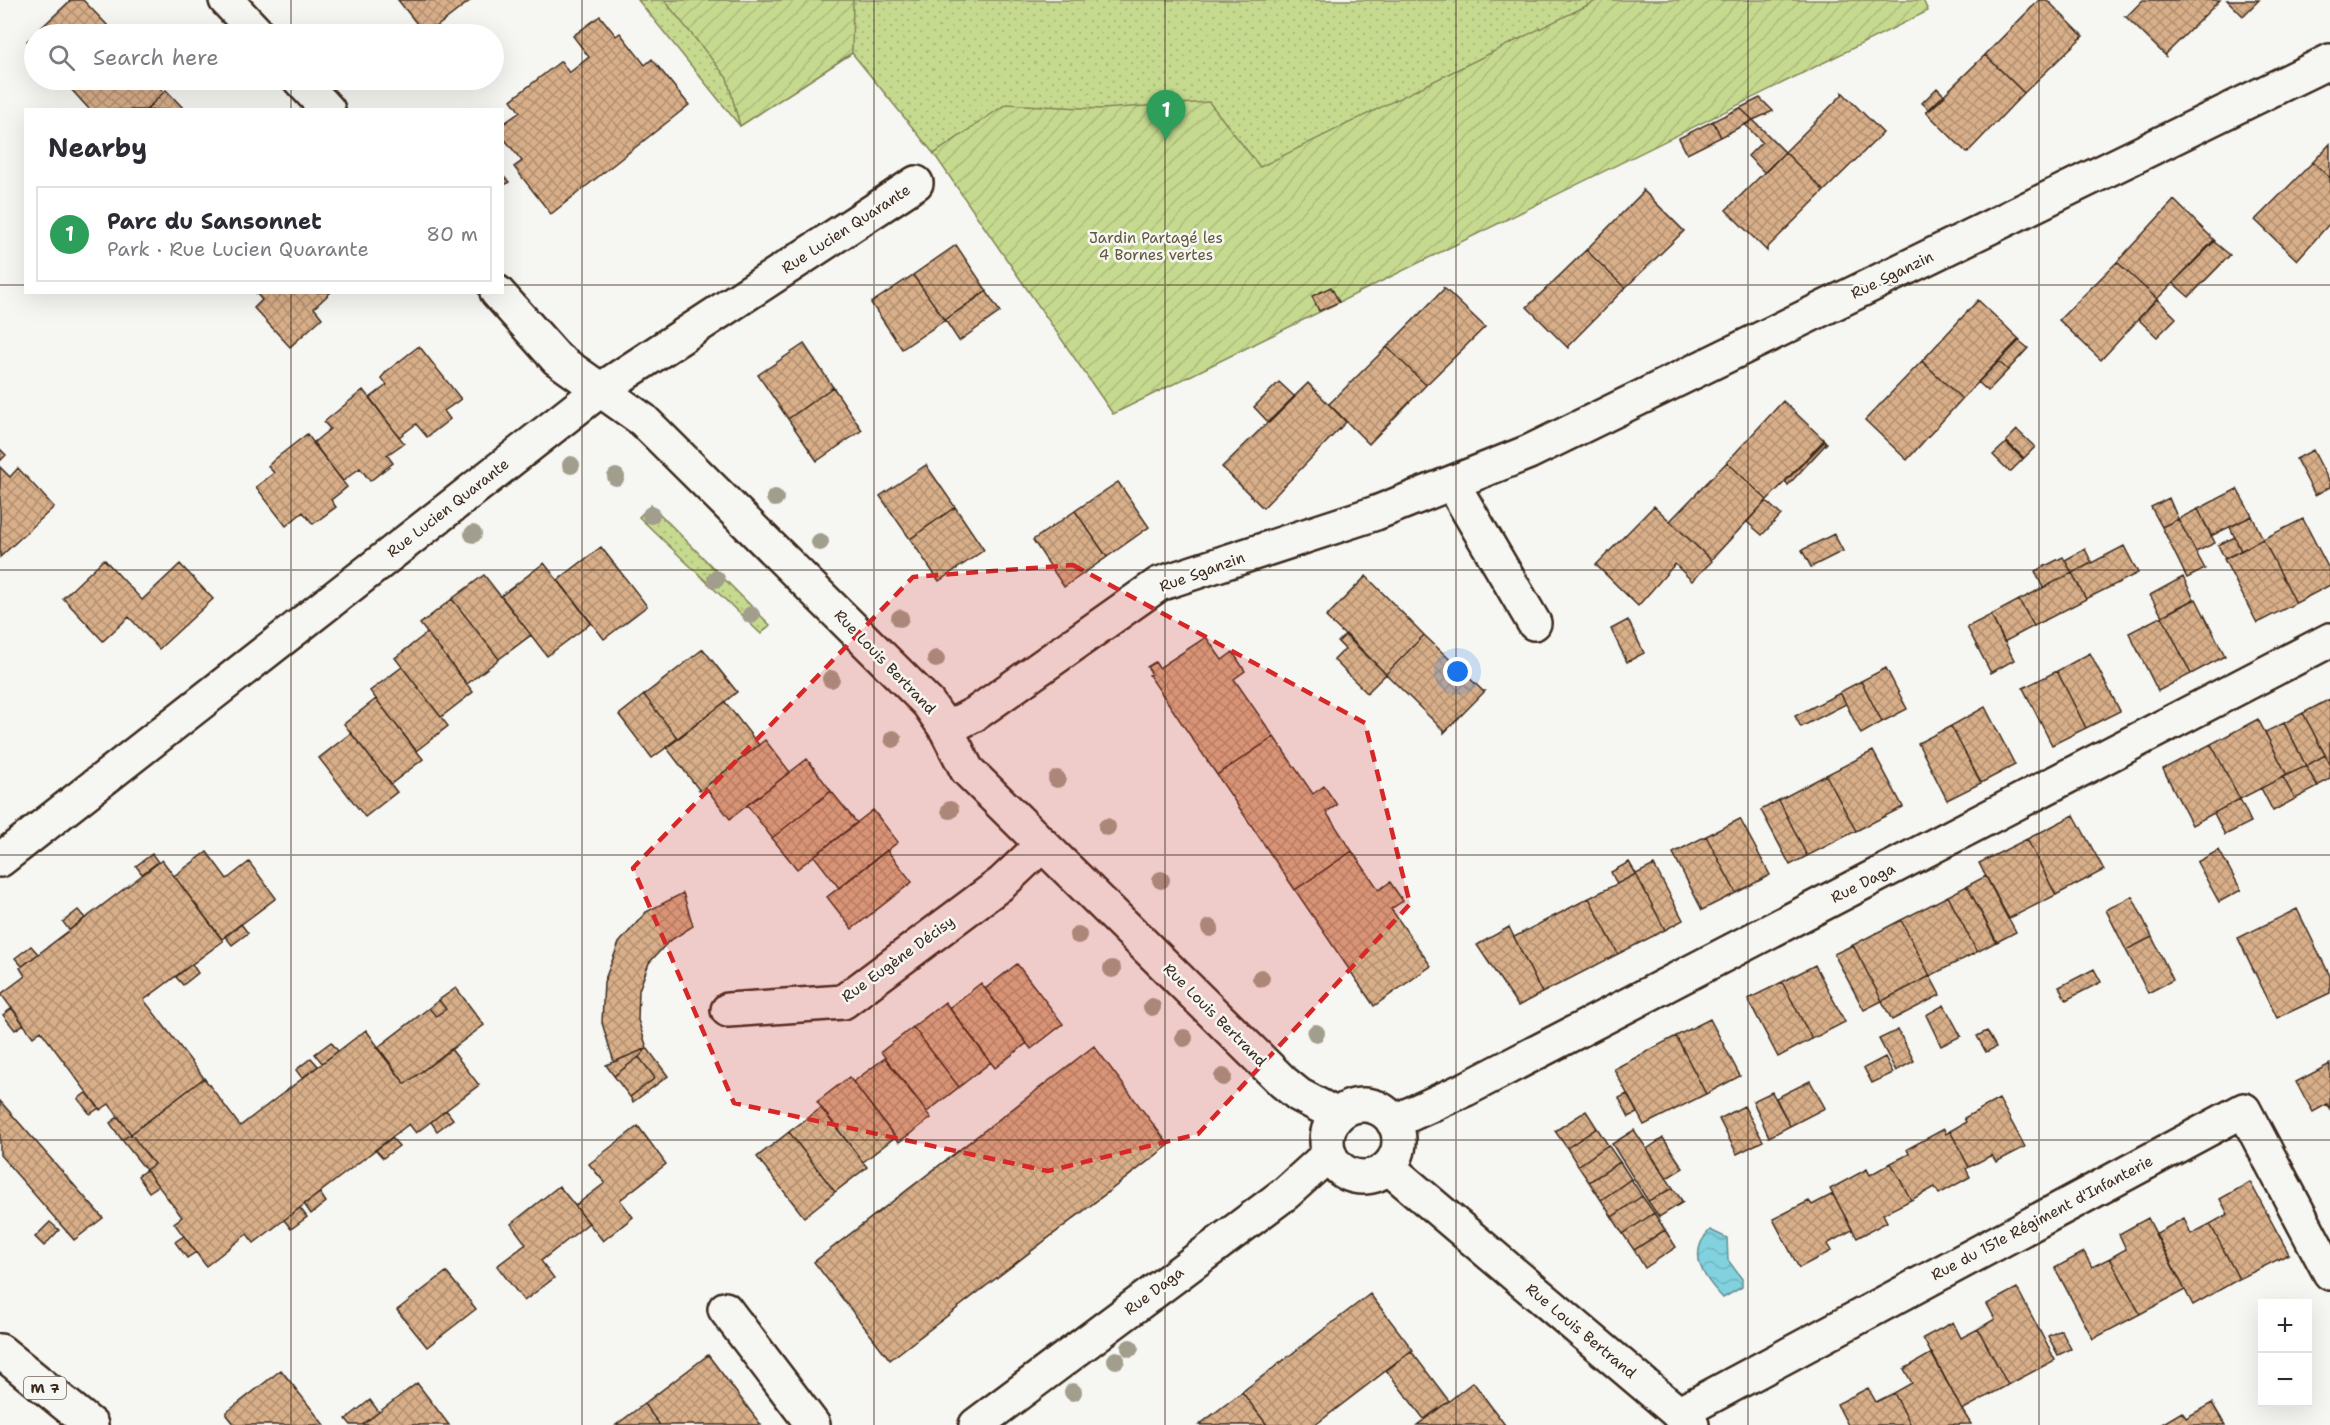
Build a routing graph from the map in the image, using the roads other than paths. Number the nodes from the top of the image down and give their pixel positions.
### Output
1 (226, 0) edge
2 (249, 24) edge
3 (2330, 61) edge
4 (309, 90) edge
5 (326, 108) edge
6 (916, 183) dead end
7 (499, 294) edge
8 (600, 390) junction
9 (1452, 483) junction
10 (1534, 622) dead end
11 (2330, 640) edge
12 (946, 729) junction
13 (1042, 845) junction
14 (0, 860) edge
15 (728, 1010) dead end
16 (1337, 1115) junction
17 (1393, 1122) junction
18 (1329, 1154) junction
19 (1388, 1167) junction
20 (2330, 1273) edge
21 (725, 1309) dead end
22 (0, 1352) edge
23 (1685, 1419) edge
24 (91, 1425) edge
25 (813, 1425) edge
26 (976, 1425) edge

1 - 2 street
3 - 9 street, Rue Sganzin
4 - 5 street
6 - 8 street, Rue Lucien Quarante
7 - 8 street, Rue Louis Bertrand
8 - 12 street, Rue Louis Bertrand
8 - 14 street, Rue Lucien Quarante
9 - 10 street
9 - 12 street, Rue Sganzin
11 - 17 street, Rue Daga
12 - 13 street, Rue Louis Bertrand
13 - 15 street, Rue Eugène Décisy
13 - 16 street, Rue Louis Bertrand
16 - 17 street
16 - 18 street
17 - 19 street
18 - 19 street
18 - 26 street, Rue Daga
19 - 23 street, Rue Louis Bertrand
20 - 23 street, Rue du 151e Régiment d'Infanterie
21 - 25 street
22 - 24 street, M 7

